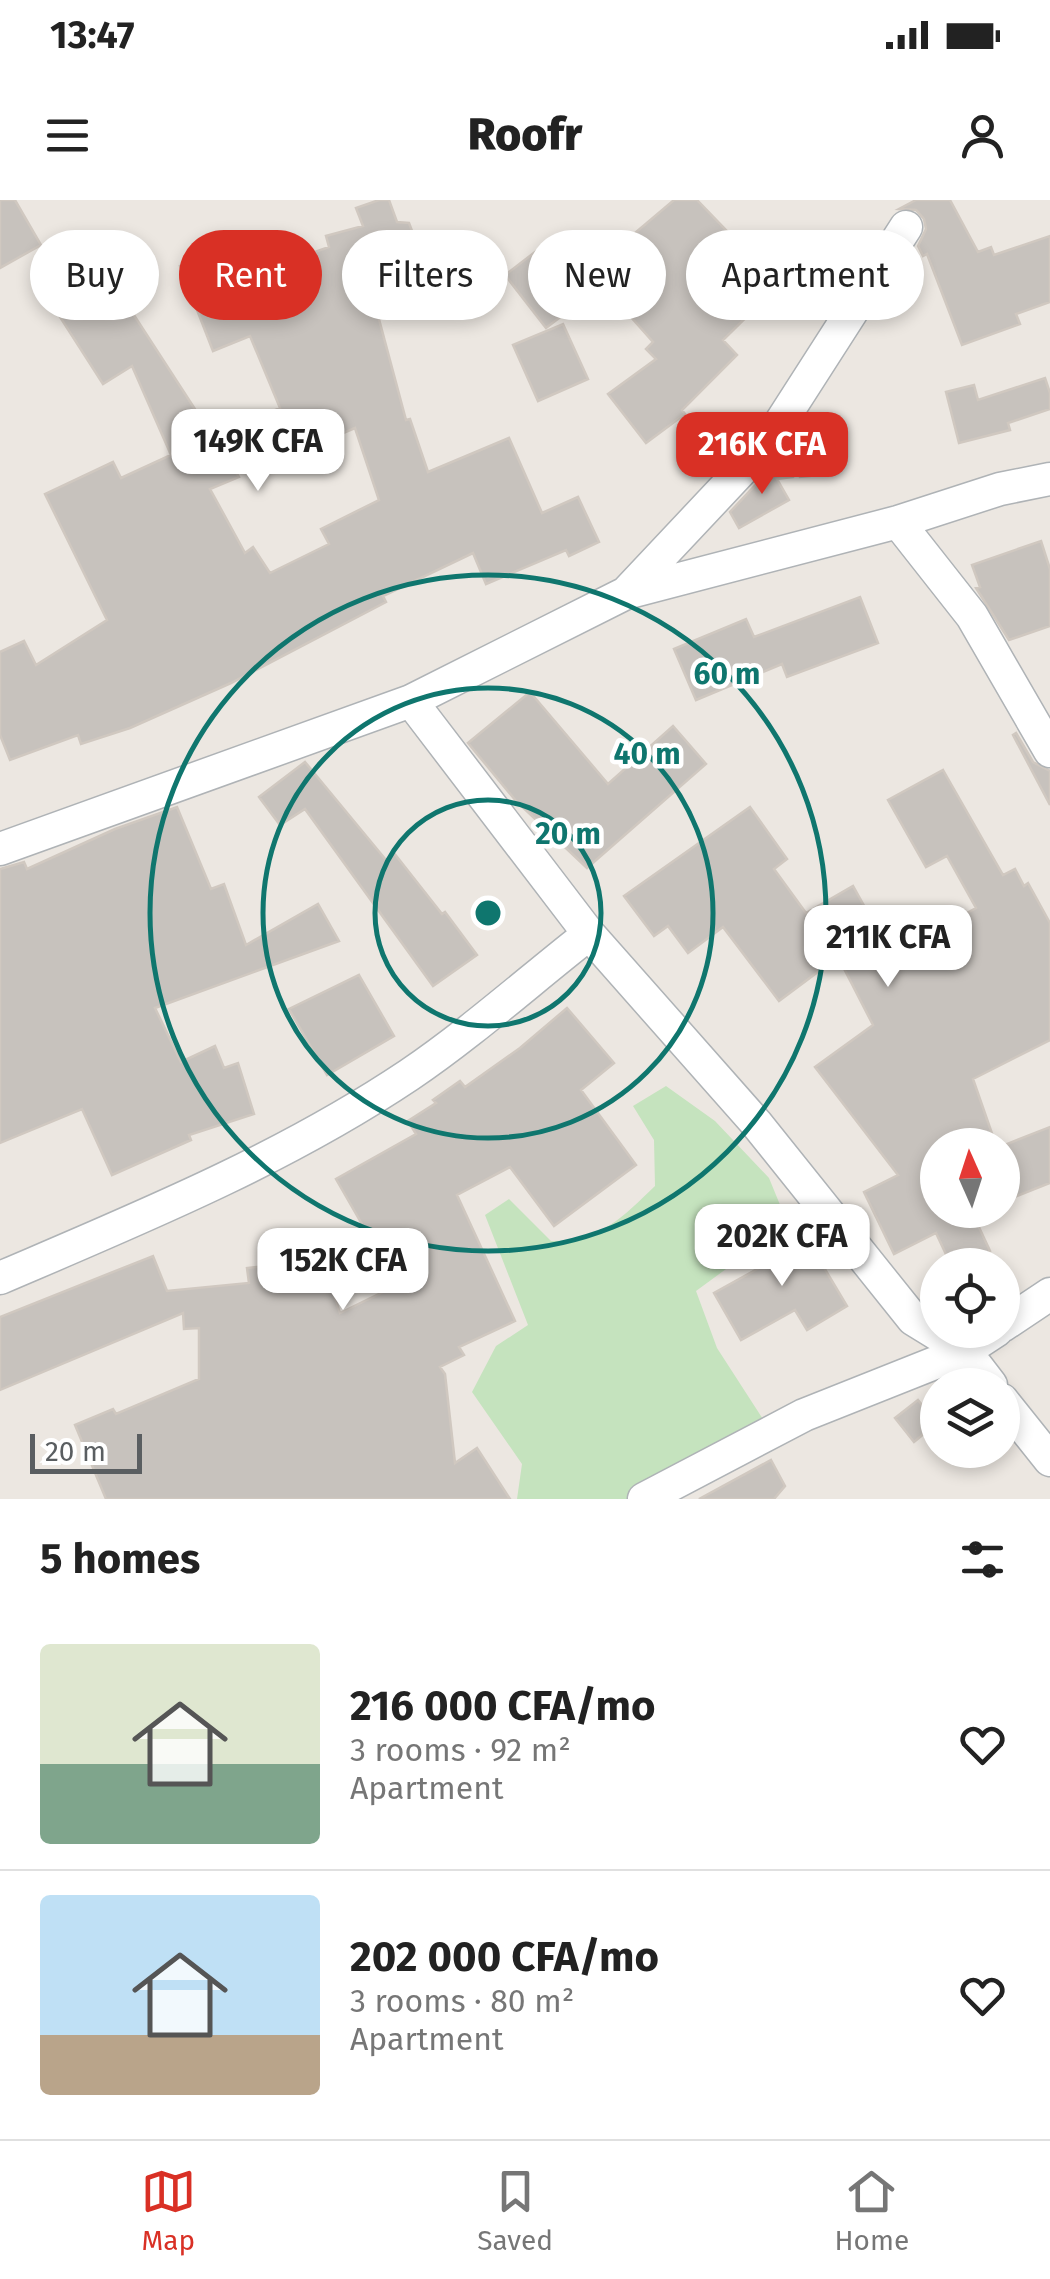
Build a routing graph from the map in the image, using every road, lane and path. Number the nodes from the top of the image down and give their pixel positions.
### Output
1 (906, 228) dead end
2 (1050, 479) edge
3 (898, 522) junction
4 (626, 593) junction
5 (411, 702) junction
6 (1050, 751) edge
7 (0, 849) edge
8 (588, 934) junction
9 (0, 1278) edge
10 (1050, 1294) edge
11 (1020, 1314) edge
12 (970, 1348) edge
13 (965, 1351) junction
14 (978, 1368) edge
15 (1020, 1422) edge
16 (1050, 1460) edge
17 (644, 1499) edge

1 - 4 street
2 - 3 street
3 - 4 street
3 - 6 street
4 - 5 street
5 - 7 street
5 - 8 street
8 - 9 street
8 - 13 street
10 - 11 street
12 - 13 street
13 - 14 street
13 - 17 street
15 - 16 street

